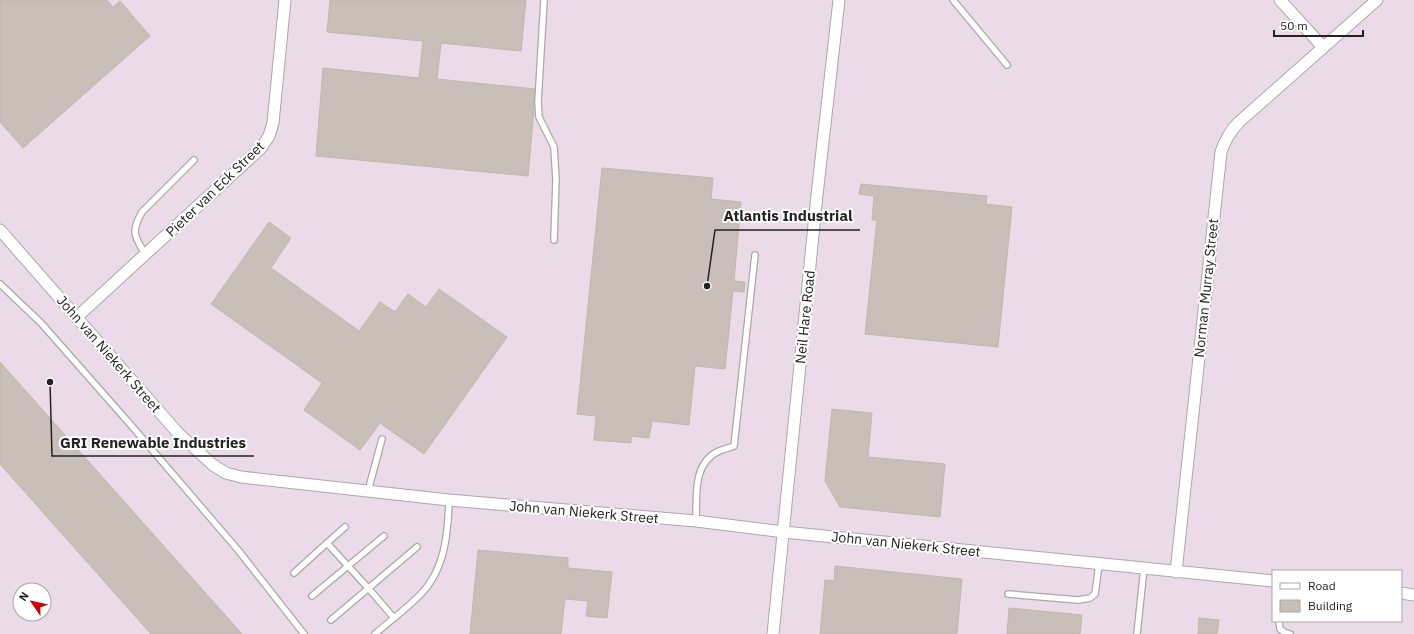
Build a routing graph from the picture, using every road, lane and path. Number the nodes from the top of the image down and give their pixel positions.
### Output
1 (285, 0) edge
2 (544, 0) edge
3 (839, 0) edge
4 (953, 0) edge
5 (1280, 0) edge
6 (1377, 0) edge
7 (1323, 47) junction
8 (1007, 65) dead end
9 (194, 160) dead end
10 (0, 230) edge
11 (554, 240) dead end
12 (145, 254) junction
13 (755, 255) dead end
14 (0, 284) edge
15 (77, 317) junction
16 (382, 439) dead end
17 (368, 492) junction
18 (449, 500) junction
19 (696, 521) junction
20 (345, 527) dead end
21 (784, 532) junction
22 (384, 536) dead end
23 (327, 543) junction
24 (417, 547) dead end
25 (1099, 564) junction
26 (349, 566) junction
27 (1144, 568) junction
28 (1176, 572) junction
29 (294, 573) dead end
30 (1272, 581) edge
31 (369, 589) junction
32 (1402, 593) edge
33 (1008, 594) dead end
34 (1414, 595) edge
35 (312, 596) dead end
36 (394, 618) junction
37 (331, 620) dead end
38 (1279, 622) edge
39 (304, 634) edge
40 (376, 634) edge
41 (773, 634) edge
42 (1137, 634) edge
43 (1290, 634) edge

1 - 12 street, Pieter van Eck Street
2 - 11 lane
3 - 21 street, Neil Hare Road
4 - 8 lane
5 - 7 street
6 - 7 street, Norman Murray Street
7 - 28 street, Norman Murray Street
9 - 12 lane
10 - 15 street, John van Niekerk Street
12 - 15 street, Pieter van Eck Street
13 - 19 lane
14 - 39 lane
15 - 17 street, John van Niekerk Street
16 - 17 lane
17 - 18 street, John van Niekerk Street
18 - 19 street, John van Niekerk Street
18 - 36 lane
19 - 21 street, John van Niekerk Street
20 - 23 lane
21 - 25 street, John van Niekerk Street
21 - 41 street, Neil Hare Road
22 - 26 lane
23 - 26 lane
23 - 29 lane
24 - 31 lane
25 - 27 street, John van Niekerk Street
25 - 33 lane
26 - 31 lane
26 - 35 lane
27 - 28 street, John van Niekerk Street
27 - 42 lane
28 - 30 street, John van Niekerk Street
31 - 36 lane
31 - 37 lane
32 - 34 street
36 - 40 lane
38 - 43 lane

